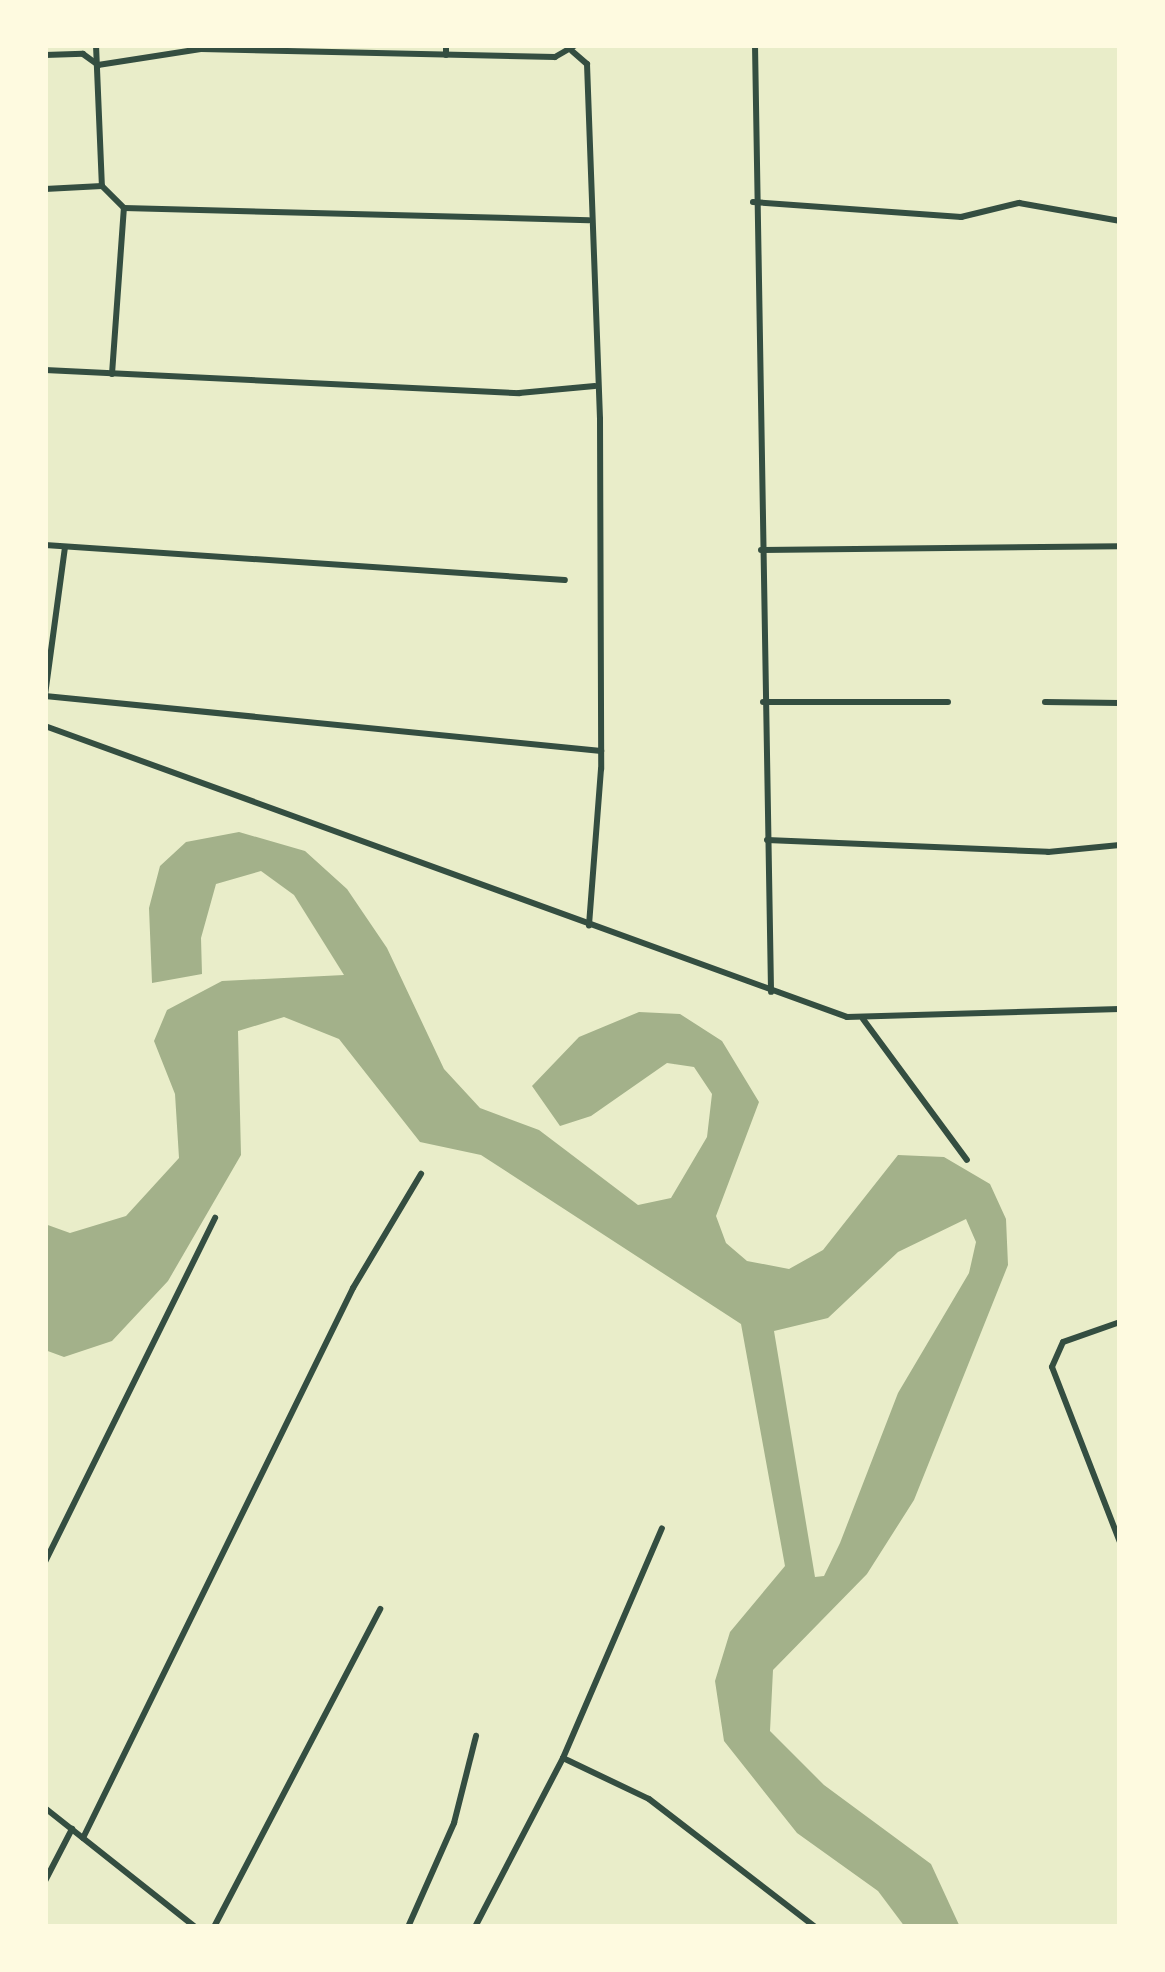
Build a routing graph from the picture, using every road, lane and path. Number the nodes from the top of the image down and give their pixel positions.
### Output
1 (96, 45) edge
2 (446, 45) edge
3 (755, 45) edge
4 (280, 47) edge
5 (574, 48) edge
6 (45, 55) edge
7 (446, 55) junction
8 (98, 65) junction
9 (102, 186) junction
10 (45, 189) edge
11 (752, 202) junction
12 (124, 208) junction
13 (589, 220) junction
14 (1120, 221) edge
15 (45, 370) edge
16 (112, 374) junction
17 (595, 386) junction
18 (45, 545) edge
19 (1120, 546) edge
20 (65, 548) junction
21 (760, 550) junction
22 (565, 580) dead end
23 (45, 696) edge
24 (763, 702) junction
25 (948, 702) dead end
26 (1045, 702) dead end
27 (1120, 702) edge
28 (45, 726) edge
29 (601, 751) junction
30 (766, 840) junction
31 (1120, 845) edge
32 (589, 926) junction
33 (771, 992) junction
34 (1120, 1009) edge
35 (864, 1019) junction
36 (967, 1160) dead end
37 (422, 1174) dead end
38 (215, 1218) dead end
39 (1120, 1322) edge
40 (662, 1528) dead end
41 (1120, 1542) edge
42 (45, 1562) edge
43 (380, 1609) dead end
44 (476, 1736) dead end
45 (563, 1758) junction
46 (45, 1808) edge
47 (72, 1829) junction
48 (83, 1838) junction
49 (45, 1881) edge
50 (196, 1927) edge
51 (214, 1927) edge
52 (409, 1927) edge
53 (425, 1927) edge
54 (475, 1927) edge
55 (815, 1927) edge

1 - 8 street
2 - 7 street
3 - 11 street
4 - 7 street
4 - 8 street
5 - 7 street
5 - 13 street
6 - 8 street
8 - 9 street
9 - 10 street
9 - 12 street
11 - 14 street
11 - 21 street
12 - 13 street
12 - 16 street
13 - 17 street
15 - 16 street
16 - 17 street
17 - 29 street
18 - 20 street
19 - 21 street
20 - 22 street
20 - 23 street
21 - 24 street
23 - 29 street
24 - 25 street
24 - 30 street
26 - 27 street
28 - 32 street
29 - 32 street
30 - 31 street
30 - 33 street
32 - 33 street
33 - 35 street
34 - 35 street
35 - 36 street
37 - 48 street
38 - 42 street
39 - 41 street
40 - 45 street
43 - 51 street
44 - 52 street
45 - 54 street
45 - 55 street
46 - 47 street
47 - 48 street
47 - 49 street
48 - 50 street
52 - 53 street

